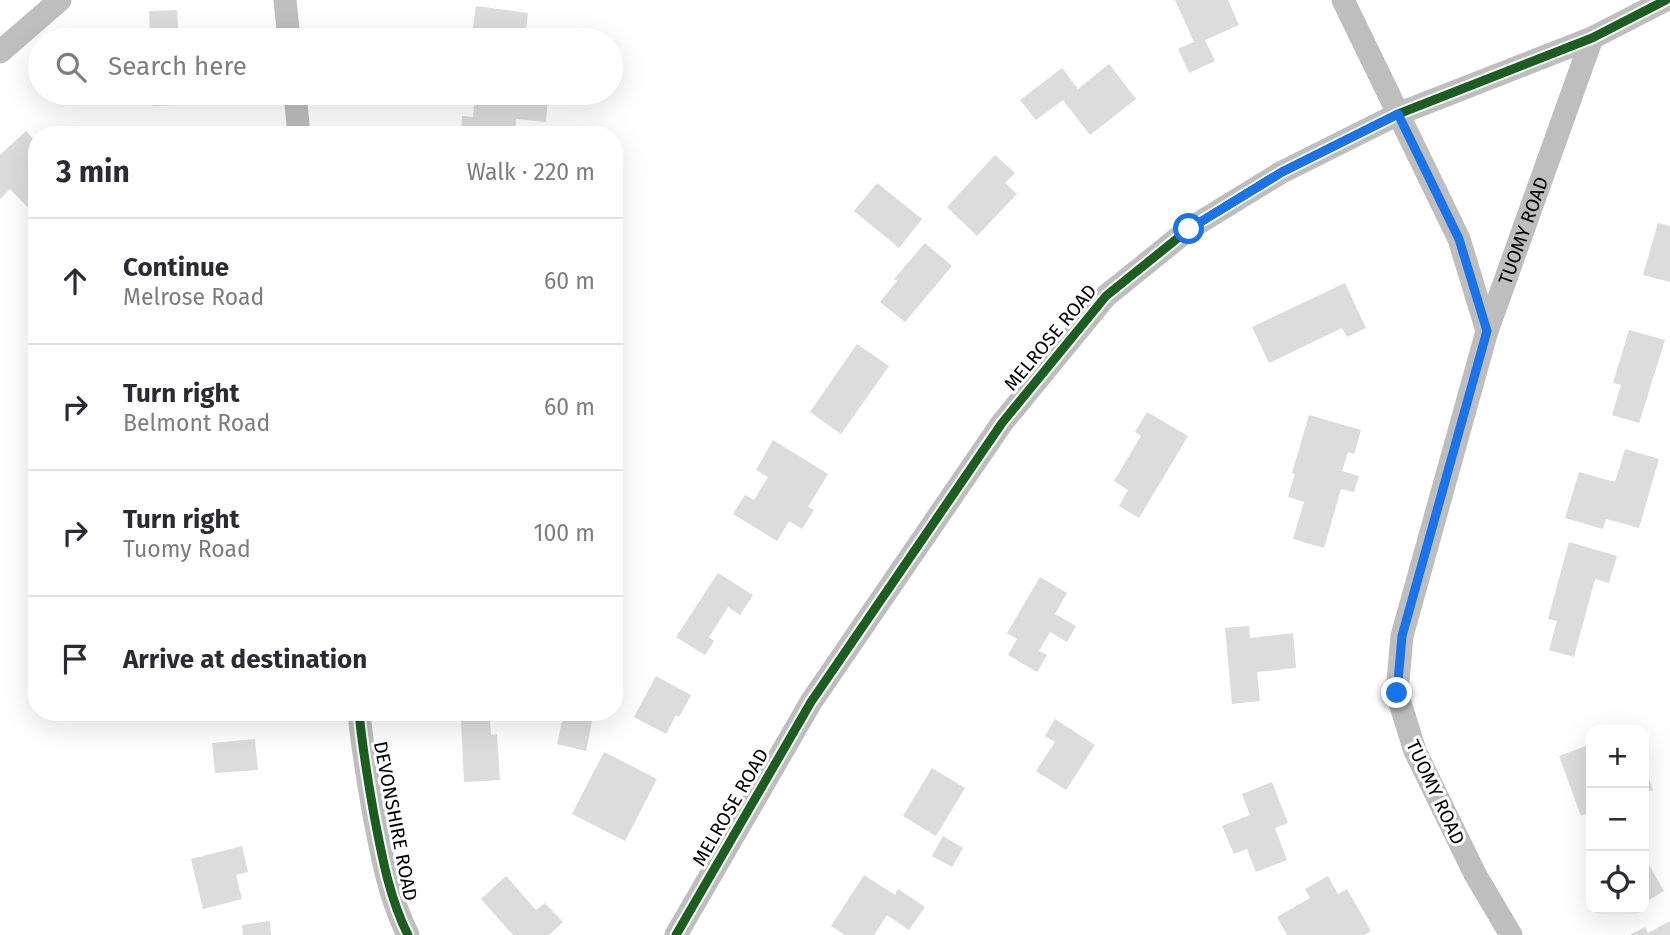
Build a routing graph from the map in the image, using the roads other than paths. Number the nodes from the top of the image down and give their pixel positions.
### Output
1 (60, 0) edge
2 (285, 0) edge
3 (1343, 0) edge
4 (1666, 0) edge
5 (288, 28) edge
6 (1592, 38) junction
7 (0, 52) edge
8 (296, 105) edge
9 (1398, 114) junction
10 (298, 126) edge
11 (1487, 331) junction
12 (360, 721) edge
13 (408, 935) edge
14 (676, 935) edge
15 (1511, 935) edge

1 - 7 street
2 - 5 street
3 - 9 street
4 - 6 street, MELROSE ROAD
6 - 9 street, MELROSE ROAD
6 - 11 street, TUOMY ROAD
8 - 10 street
9 - 11 street
9 - 14 street, MELROSE ROAD
11 - 15 street, TUOMY ROAD
12 - 13 street, DEVONSHIRE ROAD

